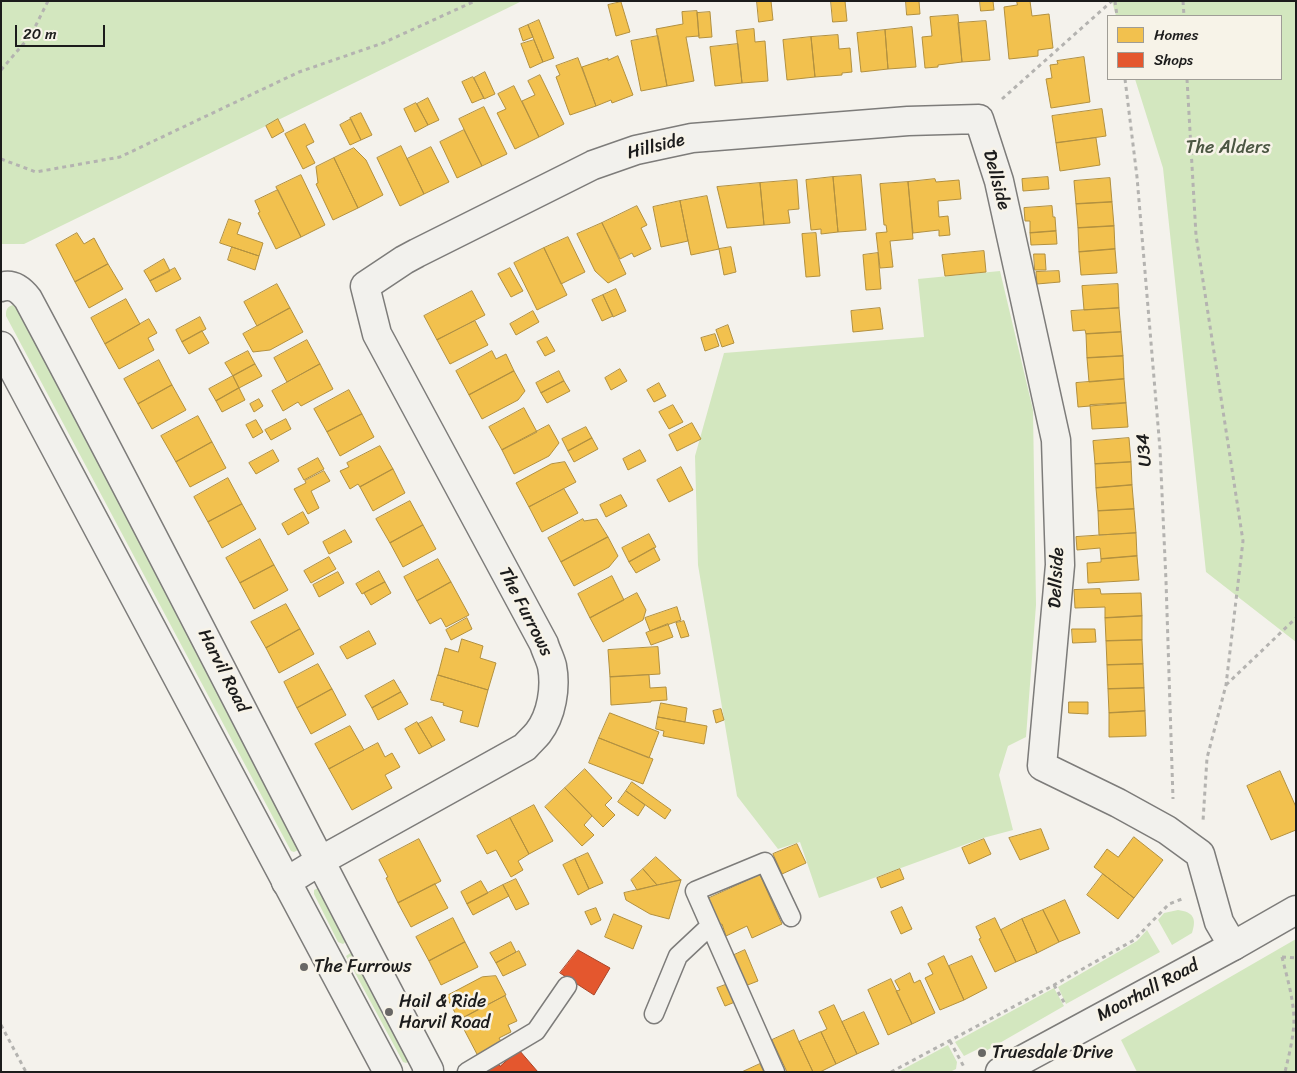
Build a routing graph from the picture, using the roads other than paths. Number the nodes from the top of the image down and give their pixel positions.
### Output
1 (979, 119) joint
2 (365, 286) joint
3 (1, 287) edge
4 (1, 346) edge
5 (320, 861) junction
6 (286, 882) junction
7 (1296, 910) edge
8 (791, 917) dead end
9 (710, 926) junction
10 (1233, 946) junction
11 (567, 986) dead end
12 (654, 1014) dead end
13 (429, 1071) edge
14 (388, 1072) edge
15 (467, 1072) edge
16 (775, 1072) edge
17 (1000, 1072) edge

1 - 2 street, Hillside
1 - 10 street, Dellside
2 - 5 street, The Furrows
3 - 5 street, Harvil Road
4 - 6 street
5 - 6 street, The Furrows
5 - 13 street, Harvil Road
6 - 14 street
7 - 10 street, Moorhall Road
8 - 9 lane
9 - 12 lane
9 - 16 lane
10 - 17 street, Moorhall Road
11 - 15 lane

